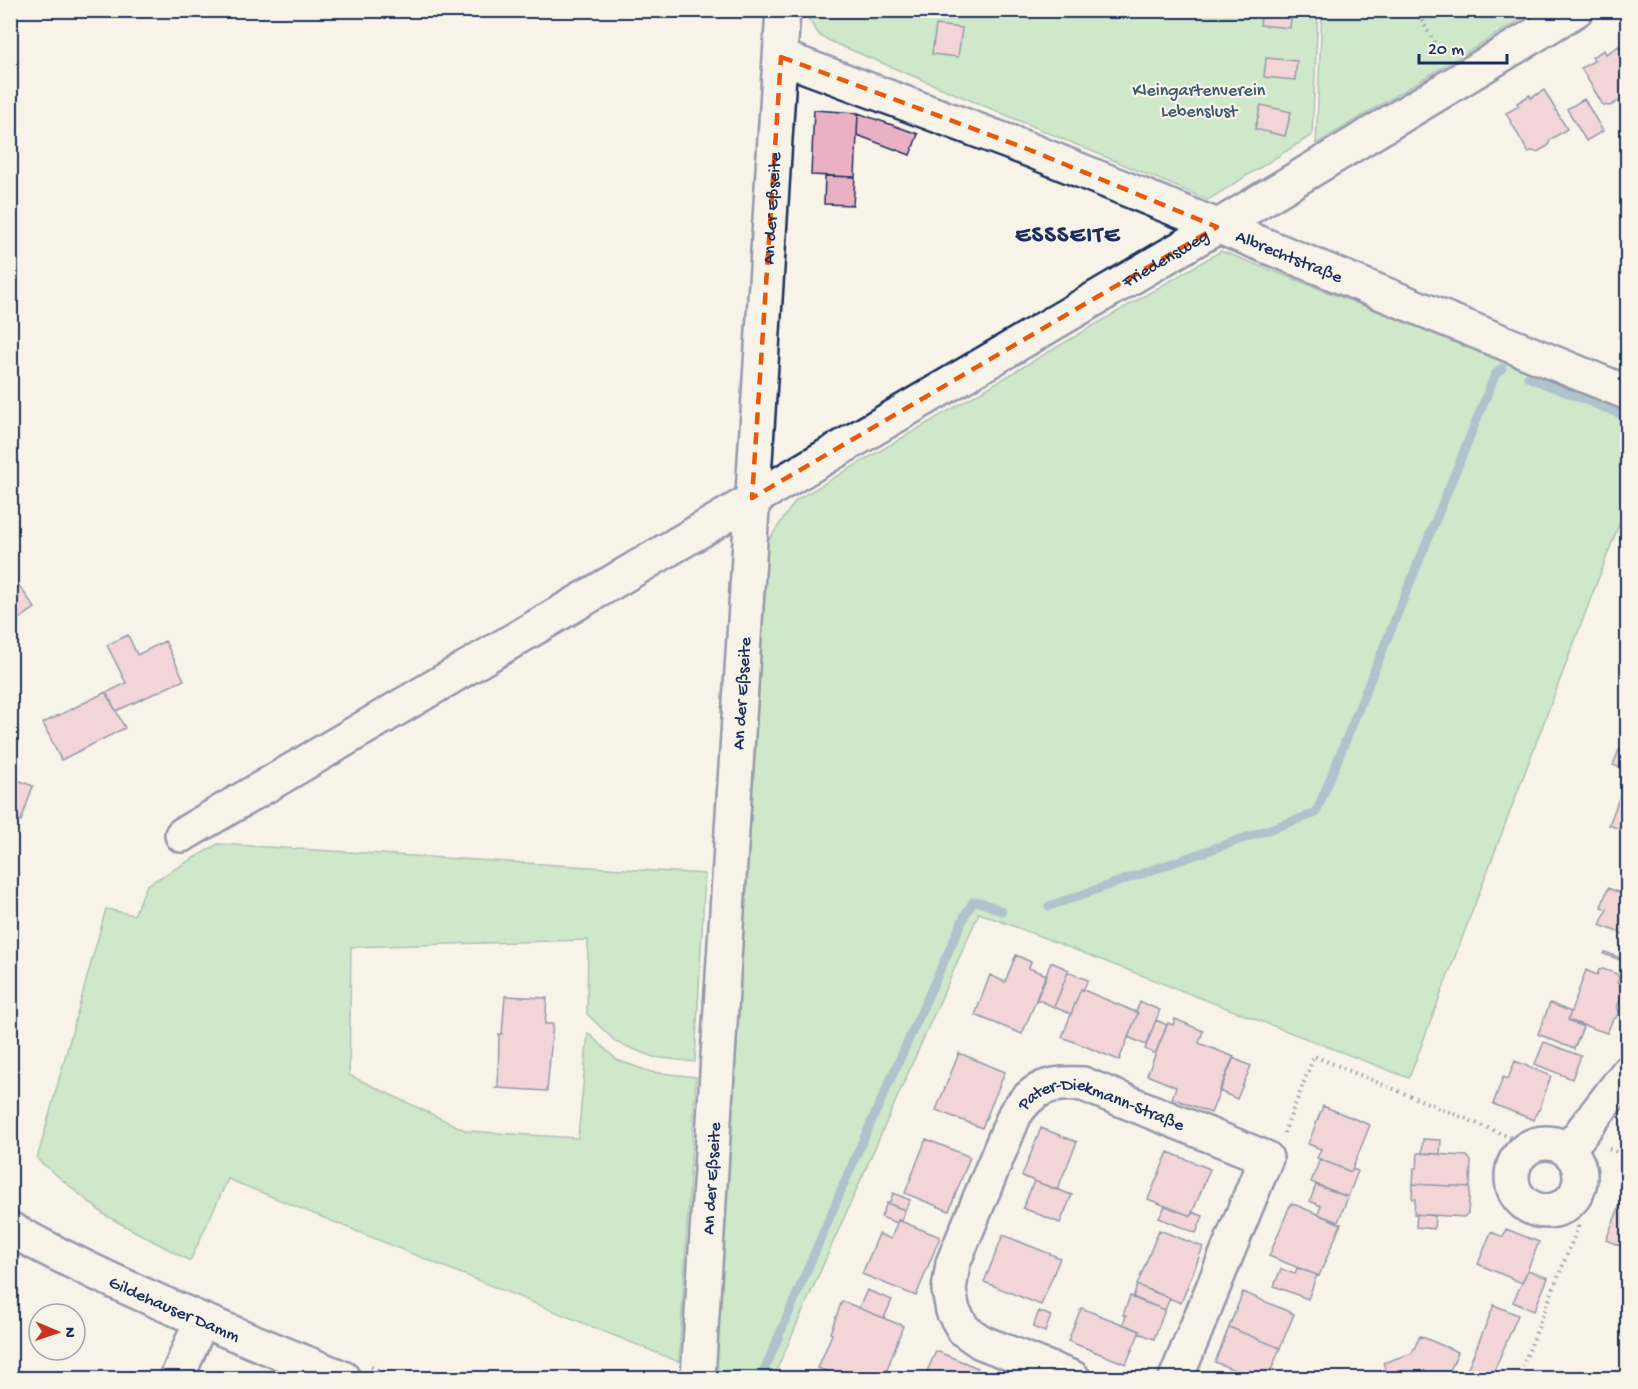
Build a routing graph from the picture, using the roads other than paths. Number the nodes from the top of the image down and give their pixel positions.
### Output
1 (783, 10) edge
2 (1576, 10) edge
3 (781, 57) junction
4 (1216, 226) junction
5 (1628, 393) edge
6 (752, 498) junction
7 (182, 835) dead end
8 (1628, 1072) edge
9 (1568, 1150) junction
10 (10, 1229) edge
11 (201, 1321) junction
12 (177, 1378) edge
13 (343, 1378) edge
14 (698, 1378) edge
15 (1073, 1378) edge
16 (1176, 1378) edge

1 - 3 street, An der Eßseite
2 - 4 street, Friedensweg
3 - 4 street, Albrechtstraße
3 - 6 street, An der Eßseite
4 - 5 street, Albrechtstraße
4 - 6 street, Friedensweg
6 - 7 street, Friedensweg
6 - 14 street, An der Eßseite
8 - 9 street
9 - 9 street
10 - 11 street, Gildehauser Damm
11 - 12 street
11 - 13 street, Gildehauser Damm
15 - 16 street, Pater-Diekmann-Straße

